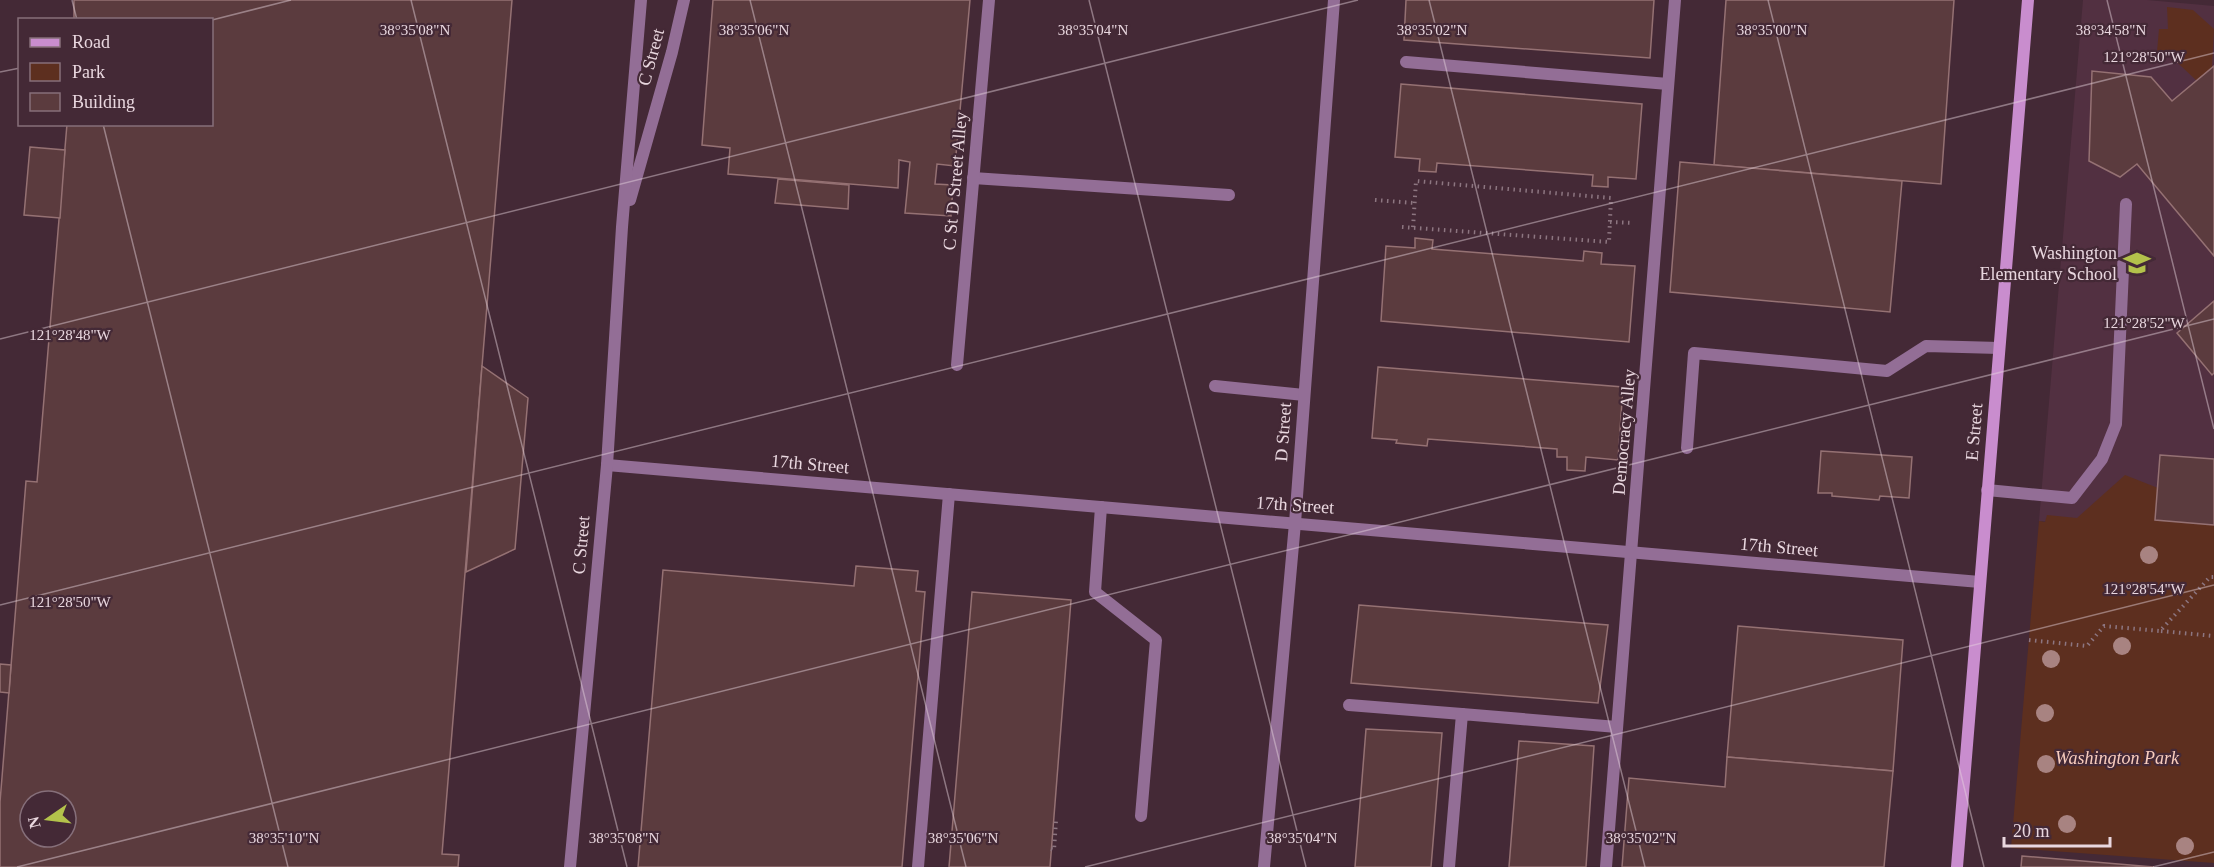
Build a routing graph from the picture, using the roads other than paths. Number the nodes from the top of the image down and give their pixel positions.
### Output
1 (641, 0) edge
2 (684, 0) edge
3 (989, 0) edge
4 (1334, 0) edge
5 (1675, 0) edge
6 (2028, 0) edge
7 (1406, 62) dead end
8 (1668, 84) junction
9 (974, 178) junction
10 (1229, 195) dead end
11 (2126, 204) dead end
12 (622, 227) junction
13 (1999, 348) junction
14 (957, 365) dead end
15 (1215, 386) dead end
16 (1304, 395) junction
17 (1687, 448) dead end
18 (607, 465) junction
19 (1987, 490) junction
20 (949, 494) junction
21 (1101, 507) junction
22 (1295, 524) junction
23 (1632, 552) junction
24 (1980, 582) junction
25 (1348, 705) dead end
26 (1462, 714) junction
27 (1617, 727) junction
28 (1141, 816) dead end
29 (570, 867) edge
30 (918, 867) edge
31 (1264, 867) edge
32 (1449, 867) edge
33 (1606, 867) edge
34 (1957, 867) edge

1 - 12 street, C Street
2 - 12 street, C Street
3 - 9 street, C St D Street Alley
4 - 16 street, D Street
5 - 8 street, Democracy Alley
6 - 13 street, E Street
7 - 8 street
8 - 23 street, Democracy Alley
9 - 10 street
9 - 14 street, C St D Street Alley
11 - 19 street
12 - 18 street, C Street
13 - 17 street
13 - 19 street, E Street
15 - 16 street
16 - 22 street, D Street
18 - 20 street, 17th Street
18 - 29 street, C Street
19 - 24 street, E Street
20 - 21 street, 17th Street
20 - 30 street
21 - 22 street, 17th Street
21 - 28 street
22 - 23 street, 17th Street
22 - 31 street, D Street
23 - 24 street, 17th Street
23 - 27 street, Democracy Alley
24 - 34 street, E Street
25 - 26 street
26 - 27 street
26 - 32 street
27 - 33 street, Democracy Alley

